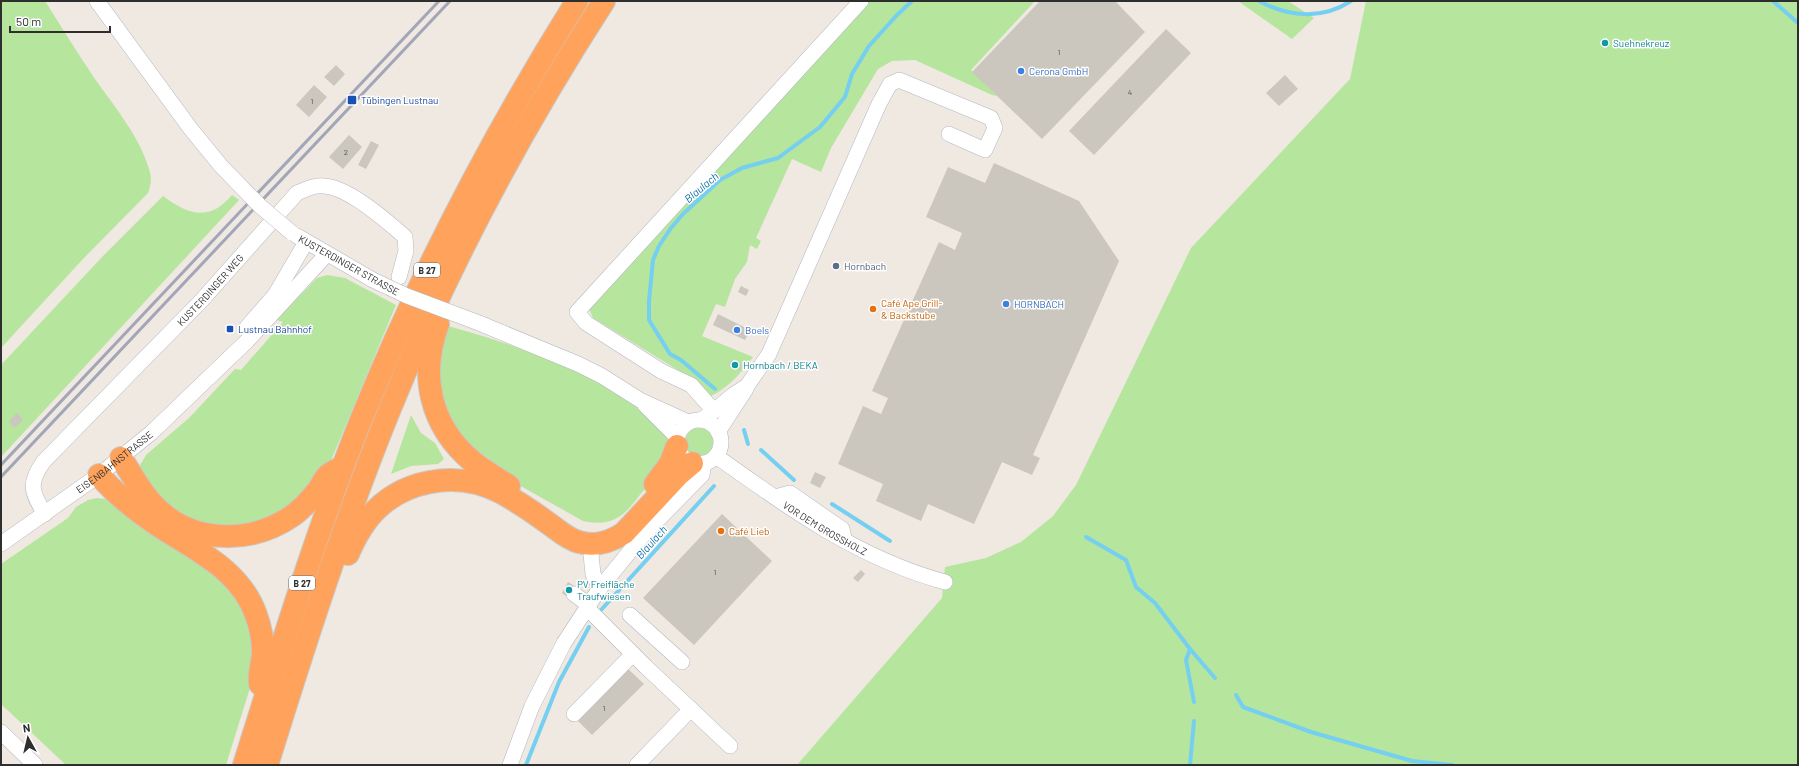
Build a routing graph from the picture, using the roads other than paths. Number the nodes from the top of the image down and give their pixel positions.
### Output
1 (97, 1) edge
2 (577, 1) edge
3 (604, 1) edge
4 (861, 1) edge
5 (949, 134) dead end
6 (306, 242) junction
7 (327, 254) junction
8 (399, 277) dead end
9 (448, 278) junction
10 (218, 369) junction
11 (747, 386) junction
12 (640, 400) junction
13 (714, 411) junction
14 (695, 421) junction
15 (718, 432) junction
16 (677, 441) junction
17 (121, 458) junction
18 (704, 461) junction
19 (344, 466) junction
20 (99, 475) junction
21 (45, 514) junction
22 (642, 525) junction
23 (1, 544) edge
24 (590, 545) junction
25 (945, 582) dead end
26 (600, 588) junction
27 (574, 594) dead end
28 (590, 609) junction
29 (630, 615) dead end
30 (310, 630) junction
31 (633, 654) junction
32 (682, 662) dead end
33 (264, 700) junction
34 (691, 709) junction
35 (574, 714) dead end
36 (1, 732) edge
37 (730, 746) dead end
38 (35, 765) edge
39 (244, 765) edge
40 (267, 765) edge
41 (510, 765) edge
42 (637, 765) edge

1 - 6 street, KUSTERDINGER STRASSE, bridge
2 - 19 highway, B 27
3 - 9 highway, B 27
4 - 13 street
5 - 11 street
6 - 7 street, KUSTERDINGER STRASSE
6 - 10 street, EISENBAHNSTRASSE
7 - 10 street, EISENBAHNSTRASSE
7 - 12 street, KUSTERDINGER STRASSE, bridge
8 - 21 street, KUSTERDINGER WEG
9 - 16 highway
9 - 30 highway, B 27
10 - 17 street, EISENBAHNSTRASSE
11 - 13 street
11 - 15 street
12 - 14 street, KUSTERDINGER STRASSE
12 - 16 street, KUSTERDINGER STRASSE
13 - 14 street
14 - 15 street
14 - 16 street
15 - 18 street
16 - 18 street
17 - 19 highway
17 - 20 street, EISENBAHNSTRASSE
18 - 22 highway
18 - 25 street, VOR DEM GROSSHOLZ
19 - 33 highway, B 27
20 - 21 street, EISENBAHNSTRASSE
20 - 33 highway
21 - 23 street, EISENBAHNSTRASSE
22 - 24 highway
22 - 26 street
24 - 26 street
24 - 30 highway
26 - 28 street
27 - 28 street
28 - 31 street
28 - 41 street
29 - 32 street
30 - 40 highway, B 27
31 - 34 street
31 - 35 street
33 - 39 highway, B 27
34 - 37 street
34 - 42 street
36 - 38 street

